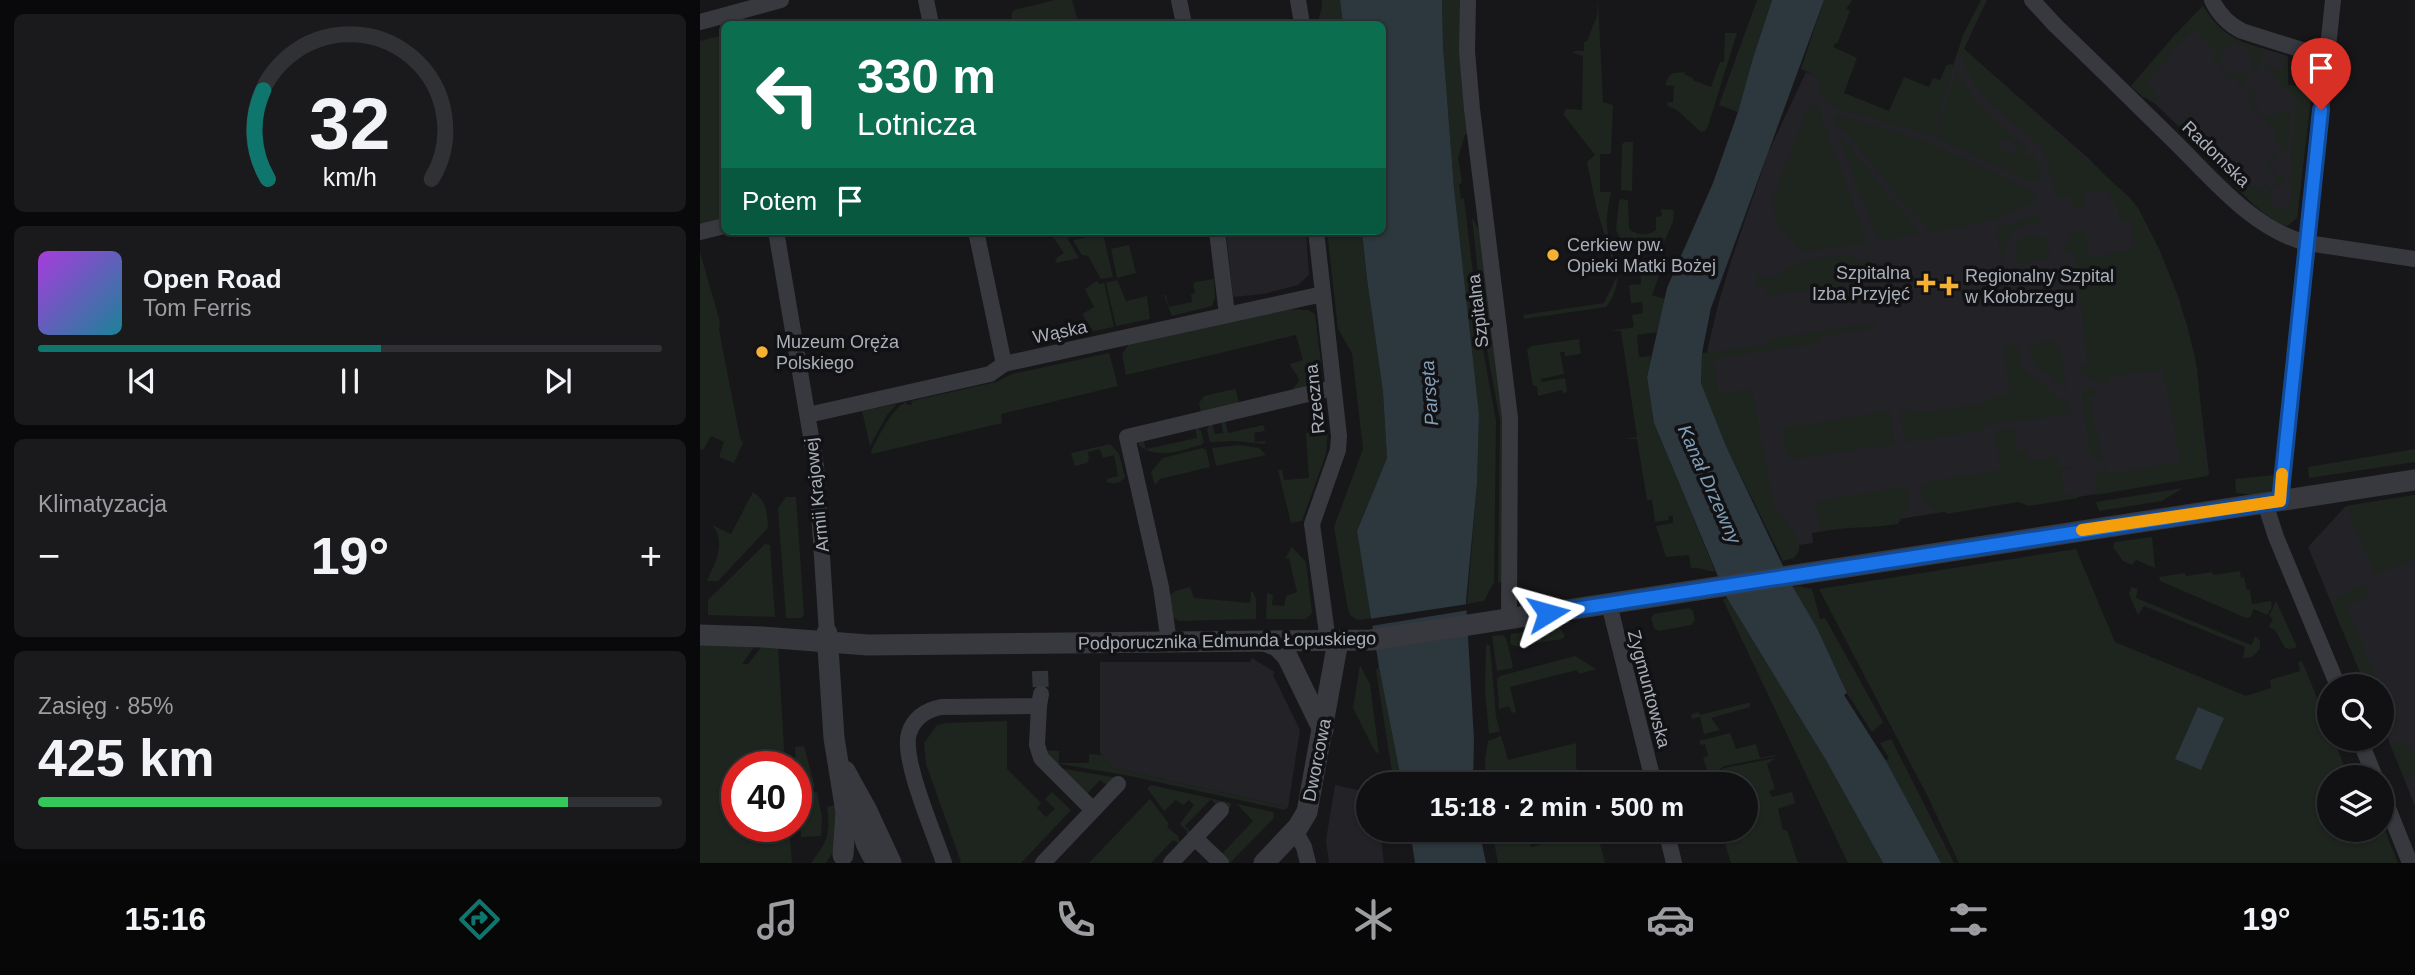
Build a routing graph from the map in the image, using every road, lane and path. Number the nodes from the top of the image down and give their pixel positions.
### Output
1 (781, 0) edge
2 (926, 0) edge
3 (1179, 0) edge
4 (1298, 0) edge
5 (1468, 0) edge
6 (2032, 0) edge
7 (2212, 0) edge
8 (2333, 0) edge
9 (743, 18) edge
10 (930, 21) edge
11 (1183, 21) edge
12 (1302, 21) edge
13 (700, 22) edge
14 (2326, 58) junction
15 (721, 227) edge
16 (700, 232) edge
17 (777, 235) edge
18 (977, 235) edge
19 (1217, 235) edge
20 (1316, 235) edge
21 (2307, 243) junction
22 (2415, 259) edge
23 (1323, 295) junction
24 (1227, 315) junction
25 (1004, 364) junction
26 (1333, 388) junction
27 (808, 415) junction
28 (2415, 480) edge
29 (2272, 502) junction
30 (1609, 604) junction
31 (1509, 619) junction
32 (700, 635) edge
33 (828, 638) junction
34 (1333, 641) junction
35 (1169, 642) junction
36 (1267, 642) junction
37 (2333, 674) edge
38 (1323, 730) junction
39 (839, 760) junction
40 (1651, 772) edge
41 (1118, 784) dead end
42 (1093, 810) junction
43 (1221, 810) dead end
44 (2394, 823) edge
45 (1295, 831) junction
46 (1195, 838) junction
47 (1669, 842) edge
48 (840, 860) edge
49 (879, 860) edge
50 (944, 863) edge
51 (1042, 863) edge
52 (1171, 863) edge
53 (1221, 863) edge
54 (1264, 863) edge
55 (1308, 863) edge
56 (1674, 863) edge
57 (2410, 863) edge

1 - 9 street
2 - 10 street
3 - 11 street
4 - 12 street
5 - 31 street, Szpitalna
6 - 21 street, Radomska
7 - 14 street
8 - 14 street
9 - 13 street
14 - 21 street
15 - 16 street
17 - 27 street, Armii Krajowej
18 - 25 street
19 - 24 street
20 - 23 street, Rzeczna
21 - 22 street, Radomska
21 - 29 street
23 - 24 street, Wąska
23 - 26 street, Rzeczna
24 - 25 street, Wąska
25 - 27 street, Wąska
26 - 34 street, Rzeczna
26 - 35 street
27 - 33 street, Armii Krajowej
28 - 29 street, Podporucznika Edmunda Łopuskiego
29 - 30 street, Podporucznika Edmunda Łopuskiego
29 - 37 street
30 - 31 street, Podporucznika Edmunda Łopuskiego
30 - 40 street, Zygmuntowska
31 - 34 street, Podporucznika Edmunda Łopuskiego
32 - 33 street, Podporucznika Edmunda Łopuskiego
33 - 35 street, Podporucznika Edmunda Łopuskiego
33 - 39 street, Armii Krajowej
34 - 36 street, Podporucznika Edmunda Łopuskiego
34 - 38 street, Dworcowa
35 - 36 street, Podporucznika Edmunda Łopuskiego
36 - 38 street
38 - 45 street, Dworcowa
39 - 48 street, Armii Krajowej
39 - 49 street, Armii Krajowej
41 - 42 street
42 - 50 street
42 - 51 street
43 - 46 street
44 - 57 street
45 - 54 street, Dworcowa
45 - 55 street
46 - 52 street
46 - 53 street
47 - 56 street
48 - 49 street

